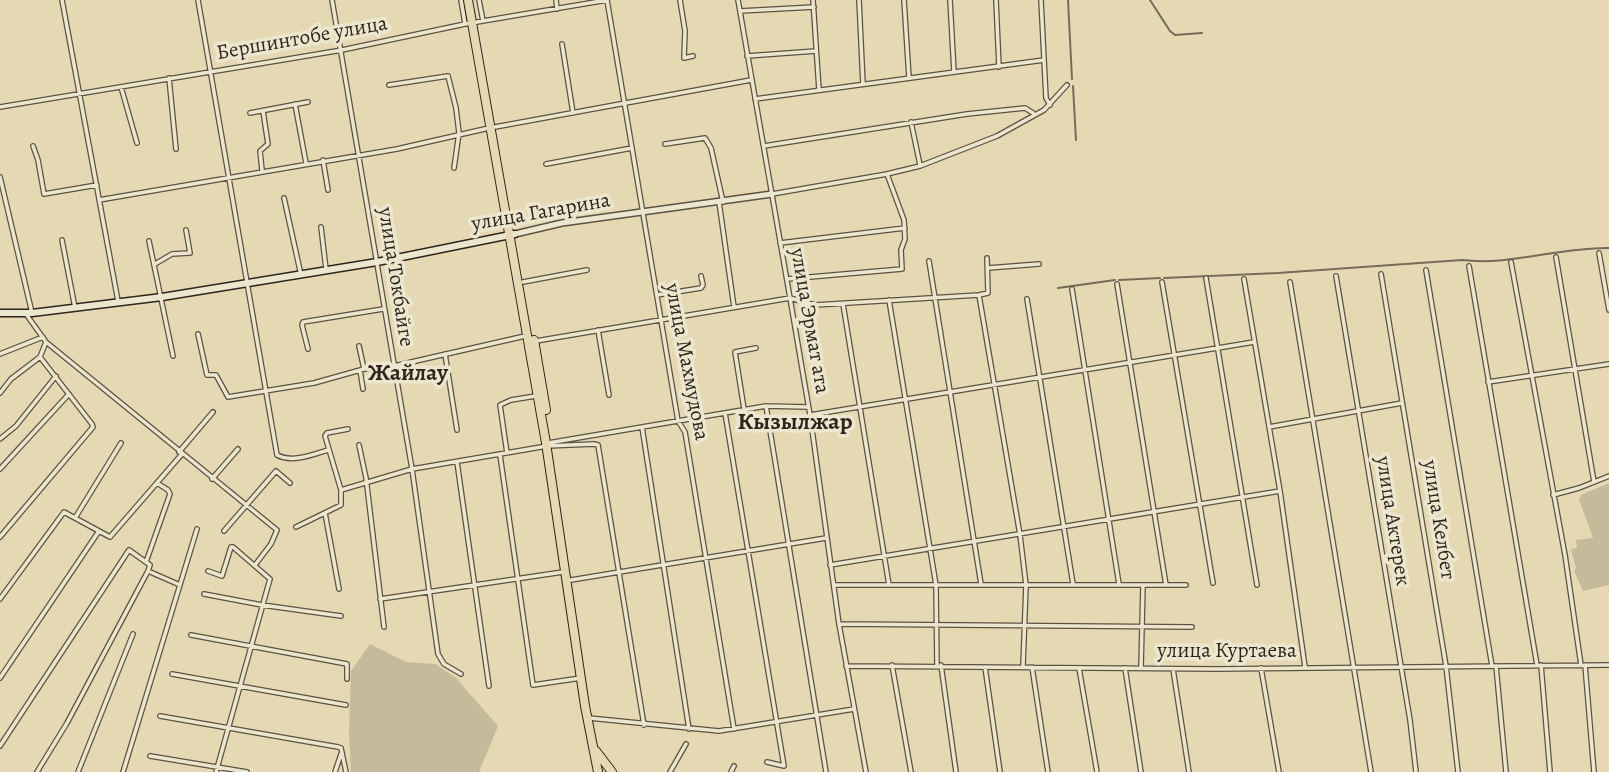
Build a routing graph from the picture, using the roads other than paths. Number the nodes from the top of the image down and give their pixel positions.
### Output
1 (62, 0) edge
2 (198, 0) edge
3 (332, 0) edge
4 (461, 0) edge
5 (470, 0) edge
6 (479, 0) edge
7 (556, 0) edge
8 (608, 0) edge
9 (680, 0) edge
10 (738, 0) edge
11 (813, 0) edge
12 (859, 0) edge
13 (904, 0) edge
14 (950, 0) edge
15 (996, 0) edge
16 (1041, 0) edge
17 (814, 7) junction
18 (557, 9) junction
19 (740, 11) junction
20 (474, 22) junction
21 (562, 44) dead end
22 (342, 50) junction
23 (816, 51) junction
24 (693, 56) dead end
25 (747, 56) junction
26 (1044, 61) junction
27 (999, 66) junction
28 (211, 71) junction
29 (954, 72) junction
30 (169, 78) junction
31 (909, 78) junction
32 (751, 80) junction
33 (863, 84) junction
34 (389, 85) dead end
35 (1067, 85) dead end
36 (121, 87) junction
37 (819, 90) junction
38 (80, 94) junction
39 (755, 99) junction
40 (308, 102) dead end
41 (295, 104) junction
42 (625, 104) junction
43 (1049, 105) junction
44 (0, 107) edge
45 (263, 111) junction
46 (250, 113) dead end
47 (573, 113) junction
48 (1034, 114) junction
49 (912, 122) junction
50 (494, 127) junction
51 (459, 133) junction
52 (137, 144) dead end
53 (665, 144) dead end
54 (33, 146) dead end
55 (764, 146) junction
56 (632, 148) junction
57 (176, 149) dead end
58 (360, 155) junction
59 (323, 160) junction
60 (306, 163) junction
61 (545, 164) dead end
62 (920, 166) junction
63 (454, 168) dead end
64 (262, 170) junction
65 (887, 174) junction
66 (0, 177) edge
67 (228, 177) junction
68 (97, 185) junction
69 (328, 190) dead end
70 (772, 194) junction
71 (284, 198) dead end
72 (99, 200) junction
73 (721, 202) junction
74 (643, 214) junction
75 (321, 227) dead end
76 (905, 228) junction
77 (186, 230) dead end
78 (512, 235) junction
79 (62, 240) dead end
80 (149, 241) dead end
81 (780, 243) junction
82 (1599, 253) dead end
83 (1556, 257) dead end
84 (987, 258) dead end
85 (929, 261) dead end
86 (377, 262) junction
87 (1511, 262) dead end
88 (155, 264) junction
89 (1039, 264) dead end
90 (1469, 265) dead end
91 (988, 268) junction
92 (326, 270) junction
93 (587, 270) dead end
94 (1426, 270) dead end
95 (1381, 274) dead end
96 (301, 275) junction
97 (701, 276) dead end
98 (1336, 276) dead end
99 (1206, 278) dead end
100 (787, 279) junction
101 (1244, 279) dead end
102 (523, 282) junction
103 (1162, 282) dead end
104 (1290, 282) dead end
105 (247, 283) junction
106 (1117, 284) dead end
107 (1072, 289) dead end
108 (657, 295) junction
109 (979, 295) junction
110 (162, 297) junction
111 (790, 298) junction
112 (934, 298) junction
113 (1027, 299) dead end
114 (889, 300) junction
115 (118, 303) junction
116 (843, 303) junction
117 (734, 307) junction
118 (75, 308) junction
119 (383, 309) junction
120 (1609, 310) edge
121 (0, 313) edge
122 (28, 313) junction
123 (661, 318) junction
124 (598, 330) junction
125 (198, 334) dead end
126 (43, 337) junction
127 (531, 338) junction
128 (46, 342) junction
129 (1254, 342) junction
130 (359, 346) dead end
131 (308, 348) dead end
132 (756, 348) dead end
133 (1218, 348) junction
134 (0, 354) edge
135 (445, 354) junction
136 (1174, 355) junction
137 (173, 356) dead end
138 (40, 357) junction
139 (1129, 362) junction
140 (1609, 364) edge
141 (394, 366) junction
142 (1575, 369) junction
143 (362, 370) junction
144 (1084, 370) junction
145 (56, 376) junction
146 (1531, 376) junction
147 (1040, 377) junction
148 (1488, 382) junction
149 (994, 385) junction
150 (363, 389) dead end
151 (267, 391) junction
152 (0, 393) edge
153 (950, 393) junction
154 (69, 394) junction
155 (609, 394) dead end
156 (538, 396) junction
157 (904, 399) junction
158 (1402, 402) junction
159 (766, 406) junction
160 (808, 407) junction
161 (860, 407) junction
162 (744, 409) junction
163 (1358, 411) junction
164 (213, 412) dead end
165 (725, 413) junction
166 (810, 415) junction
167 (1314, 419) junction
168 (678, 421) junction
169 (642, 427) junction
170 (1269, 427) junction
171 (348, 429) dead end
172 (457, 430) dead end
173 (0, 439) edge
174 (121, 443) dead end
175 (549, 444) junction
176 (359, 446) dead end
177 (238, 449) dead end
178 (328, 450) junction
179 (181, 453) junction
180 (507, 454) junction
181 (500, 455) junction
182 (457, 462) junction
183 (0, 469) edge
184 (412, 469) junction
185 (1609, 476) edge
186 (212, 479) junction
187 (1594, 482) junction
188 (156, 483) junction
189 (290, 483) dead end
190 (366, 483) junction
191 (341, 490) junction
192 (1280, 491) junction
193 (1553, 495) junction
194 (1243, 497) junction
195 (1199, 505) junction
196 (245, 506) junction
197 (325, 513) junction
198 (1154, 513) junction
199 (75, 518) junction
200 (1108, 520) junction
201 (296, 527) dead end
202 (1065, 528) junction
203 (197, 529) dead end
204 (99, 531) junction
205 (224, 531) dead end
206 (1020, 535) junction
207 (0, 537) edge
208 (826, 538) junction
209 (975, 542) junction
210 (788, 544) junction
211 (930, 550) junction
212 (748, 551) junction
213 (706, 558) junction
214 (885, 558) junction
215 (146, 562) junction
216 (256, 565) junction
217 (663, 565) junction
218 (830, 565) junction
219 (148, 571) junction
220 (208, 571) dead end
221 (565, 572) junction
222 (619, 572) junction
223 (517, 579) junction
224 (571, 580) junction
225 (1213, 583) dead end
226 (180, 584) junction
227 (981, 584) junction
228 (1026, 584) junction
229 (1073, 584) junction
230 (1119, 584) junction
231 (1143, 584) junction
232 (474, 585) junction
233 (834, 585) junction
234 (889, 585) junction
235 (936, 585) junction
236 (1166, 585) junction
237 (1186, 585) dead end
238 (1257, 585) dead end
239 (339, 589) dead end
240 (429, 592) junction
241 (204, 594) dead end
242 (0, 599) edge
243 (380, 599) junction
244 (262, 605) junction
245 (341, 617) dead end
246 (839, 624) junction
247 (937, 625) junction
248 (1024, 626) junction
249 (384, 627) dead end
250 (1142, 627) junction
251 (1192, 627) dead end
252 (133, 634) dead end
253 (191, 635) dead end
254 (250, 648) junction
255 (1539, 665) junction
256 (1583, 665) junction
257 (1609, 665) edge
258 (846, 666) junction
259 (892, 666) junction
260 (939, 666) junction
261 (985, 666) junction
262 (1023, 666) junction
263 (1354, 666) junction
264 (1400, 666) junction
265 (1446, 666) junction
266 (1494, 666) junction
267 (1032, 667) junction
268 (1305, 667) junction
269 (1079, 668) junction
270 (1125, 668) junction
271 (1141, 668) junction
272 (1173, 668) junction
273 (1261, 668) junction
274 (172, 674) dead end
275 (461, 674) dead end
276 (0, 678) edge
277 (581, 678) junction
278 (347, 680) dead end
279 (489, 686) dead end
280 (239, 687) junction
281 (586, 697) junction
282 (346, 705) dead end
283 (854, 709) junction
284 (588, 714) junction
285 (818, 715) junction
286 (160, 716) dead end
287 (778, 723) junction
288 (644, 725) junction
289 (228, 726) junction
290 (689, 729) junction
291 (734, 729) junction
292 (686, 744) dead end
293 (0, 746) edge
294 (594, 749) junction
295 (341, 750) junction
296 (150, 756) dead end
297 (766, 762) dead end
298 (734, 766) dead end
299 (216, 770) edge
300 (37, 772) edge
301 (78, 772) edge
302 (123, 772) edge
303 (247, 772) edge
304 (335, 772) edge
305 (346, 772) edge
306 (596, 772) edge
307 (611, 772) edge
308 (670, 772) edge
309 (731, 772) edge
310 (826, 772) edge
311 (866, 772) edge
312 (911, 772) edge
313 (956, 772) edge
314 (1000, 772) edge
315 (1048, 772) edge
316 (1097, 772) edge
317 (1141, 772) edge
318 (1189, 772) edge
319 (1279, 772) edge
320 (1371, 772) edge
321 (1416, 772) edge
322 (1458, 772) edge
323 (1506, 772) edge
324 (1550, 772) edge
325 (1594, 772) edge

1 - 38 street
2 - 28 street
3 - 22 street, улица Токбайге
4 - 20 street
5 - 20 highway
6 - 20 street
7 - 18 street
8 - 18 street, Бершинтобе улица
8 - 42 street, улица Махмудова
9 - 24 street
10 - 19 street, улица Эрмат ата
11 - 17 street
12 - 33 street
13 - 31 street
14 - 29 street
15 - 27 street
16 - 26 street
17 - 19 street
17 - 23 street
18 - 20 street, Бершинтобе улица
19 - 25 street, улица Эрмат ата
20 - 22 street, Бершинтобе улица
20 - 50 highway
21 - 47 street
22 - 28 street, Бершинтобе улица
22 - 58 street, улица Токбайге
23 - 25 street
23 - 37 street
25 - 32 street, улица Эрмат ата
26 - 27 street
26 - 43 street
27 - 29 street
28 - 30 street, Бершинтобе улица
28 - 67 street
29 - 31 street
30 - 36 street, Бершинтобе улица
30 - 57 street
31 - 33 street
32 - 39 street, улица Эрмат ата
32 - 42 street
33 - 37 street
34 - 51 street
35 - 43 street, улица Гагарина
36 - 38 street, Бершинтобе улица
36 - 52 street
37 - 39 street
38 - 44 street, Бершинтобе улица
38 - 68 street
39 - 55 street, улица Эрмат ата
40 - 41 street
41 - 45 street
41 - 60 street
42 - 47 street
42 - 56 street, улица Махмудова
43 - 48 street, улица Гагарина
45 - 46 street
45 - 64 street
47 - 50 street
48 - 49 street
48 - 62 street, улица Гагарина
49 - 55 street
49 - 62 street
50 - 51 street
50 - 78 highway
51 - 58 street
51 - 63 street
53 - 73 street
54 - 68 street
55 - 70 street, улица Эрмат ата
56 - 61 street
56 - 74 street, улица Махмудова
58 - 59 street
58 - 86 street, улица Токбайге
59 - 60 street
59 - 69 street
60 - 64 street
62 - 65 street, улица Гагарина
64 - 67 street
65 - 70 street, улица Гагарина
65 - 76 street
66 - 122 street
67 - 72 street
67 - 105 street
68 - 72 street
70 - 73 street, улица Гагарина
70 - 81 street, улица Эрмат ата
71 - 96 street
72 - 115 street
73 - 74 street, улица Гагарина
73 - 117 street
74 - 78 street, улица Гагарина
74 - 108 street, улица Махмудова
75 - 92 street
76 - 81 street
76 - 100 street
77 - 88 street
78 - 86 main road, улица Гагарина
78 - 102 highway
78 - 127 highway
79 - 118 street
80 - 88 street
81 - 100 street, улица Эрмат ата
82 - 120 street
83 - 142 street
84 - 91 street
85 - 112 street
86 - 92 main road, улица Гагарина
86 - 119 street, улица Токбайге
87 - 146 street
88 - 110 street
89 - 91 street
90 - 148 street
91 - 109 street
92 - 96 main road, улица Гагарина
93 - 102 street
94 - 266 street
95 - 158 street, улица Келбет
96 - 105 main road, улица Гагарина
97 - 108 street
98 - 163 street, улица Актерек
99 - 133 street
100 - 111 street, улица Эрмат ата
101 - 129 street
102 - 127 highway
103 - 136 street
104 - 167 street
105 - 110 main road, улица Гагарина
105 - 151 street
106 - 139 street
107 - 144 street
108 - 123 street, улица Махмудова
109 - 112 street
109 - 149 street
110 - 115 main road, улица Гагарина
110 - 137 street
111 - 116 street
111 - 117 street
111 - 160 street, улица Эрмат ата
112 - 114 street
112 - 153 street
113 - 147 street
114 - 116 street
114 - 157 street
115 - 118 main road, улица Гагарина
116 - 161 street
117 - 123 street
118 - 122 main road, улица Гагарина
119 - 131 street
119 - 141 street, улица Токбайге
121 - 122 main road, улица Гагарина
122 - 126 street
123 - 124 street
123 - 168 street, улица Махмудова
124 - 127 street
124 - 155 street
125 - 151 street
126 - 128 street
126 - 134 street
127 - 135 street
127 - 156 highway
127 - 175 highway
128 - 138 street
128 - 179 street
129 - 133 street
129 - 170 street
130 - 143 street
132 - 162 street
133 - 136 street
133 - 194 street
135 - 141 street
135 - 172 street
136 - 139 street
136 - 195 street
138 - 145 street
138 - 152 street
139 - 144 street
139 - 198 street
140 - 142 street
141 - 143 street
141 - 184 street, улица Токбайге
142 - 146 street
142 - 187 street
143 - 150 street
143 - 151 street
144 - 147 street
144 - 200 street
145 - 154 street
145 - 173 street
146 - 148 street
146 - 193 street
147 - 149 street
147 - 202 street
148 - 255 street
149 - 153 street
149 - 206 street
151 - 178 street
153 - 157 street
153 - 209 street
154 - 183 street
154 - 207 street
156 - 175 highway
156 - 180 street
157 - 161 street
157 - 211 street
158 - 163 street
158 - 265 street, улица Келбет
159 - 160 street
159 - 162 street
159 - 210 street
160 - 166 street, улица Эрмат ата
161 - 166 street
161 - 214 street
162 - 165 street
163 - 167 street
163 - 264 street, улица Актерек
164 - 179 street
165 - 168 street
165 - 212 street
166 - 208 street, улица Эрмат ата
167 - 170 street
167 - 263 street
168 - 169 street
168 - 213 street, улица Махмудова
169 - 175 street
169 - 217 street
170 - 192 street
171 - 178 street
174 - 199 street
175 - 180 street
175 - 221 highway
175 - 222 street
175 - 224 highway
176 - 190 street
177 - 186 street
178 - 191 street
179 - 186 street
179 - 188 street
180 - 181 street
181 - 182 street
181 - 223 street
182 - 184 street
182 - 232 street
184 - 190 street
184 - 240 street, улица Токбайге
185 - 187 street
186 - 196 street
187 - 193 street
188 - 204 street
188 - 215 street
189 - 196 street
190 - 191 street
190 - 243 street
191 - 197 street
192 - 194 street
192 - 268 street
193 - 256 street
194 - 195 street
194 - 238 street
195 - 198 street
195 - 225 street
196 - 205 street
196 - 216 street
197 - 201 street
197 - 239 street
198 - 200 street
198 - 236 street
199 - 204 street
199 - 242 street
200 - 202 street
200 - 230 street
202 - 206 street
202 - 229 street
203 - 226 street
204 - 276 street
206 - 209 street
206 - 228 street
208 - 210 street
208 - 218 street, улица Эрмат ата
209 - 211 street
209 - 227 street
210 - 212 street
210 - 285 street
211 - 214 street
211 - 235 street
212 - 213 street
212 - 287 street
213 - 217 street
213 - 291 street, улица Махмудова
214 - 218 street
214 - 234 street
215 - 219 street
215 - 293 street
216 - 220 street
216 - 244 street
217 - 222 street
217 - 290 street
218 - 233 street, улица Эрмат ата
219 - 226 street
219 - 300 street
221 - 223 street
221 - 277 highway
222 - 224 street
222 - 288 street
223 - 232 street
223 - 277 street
224 - 281 highway
226 - 302 street
227 - 228 street
227 - 235 street
228 - 229 street
228 - 248 street
229 - 230 street
230 - 231 street
231 - 236 street
231 - 250 street
232 - 240 street
232 - 279 street
233 - 234 street
233 - 246 street, улица Эрмат ата
234 - 235 street
235 - 247 street
236 - 237 street
240 - 243 street
240 - 275 street, улица Токбайге
241 - 244 street
243 - 249 street
244 - 245 street
244 - 254 street
246 - 247 street
246 - 258 street, улица Эрмат ата
247 - 248 street
247 - 260 street
248 - 250 street
248 - 262 street
250 - 251 street
250 - 271 street
252 - 301 street
253 - 254 street
254 - 278 street
254 - 280 street
255 - 256 street, улица Куртаева
255 - 266 street, улица Куртаева
255 - 324 street
256 - 257 street, улица Куртаева
256 - 325 street
258 - 259 street, улица Куртаева
258 - 283 street, улица Эрмат ата
259 - 260 street, улица Куртаева
259 - 312 street
260 - 261 street, улица Куртаева
260 - 313 street
261 - 262 street, улица Куртаева
261 - 314 street
262 - 267 street, улица Куртаева
263 - 264 street, улица Куртаева
263 - 268 street, улица Куртаева
263 - 320 street
264 - 265 street, улица Куртаева
264 - 321 street, улица Актерек
265 - 266 street, улица Куртаева
265 - 322 street, улица Келбет
266 - 323 street
267 - 269 street, улица Куртаева
267 - 315 street
268 - 273 street, улица Куртаева
269 - 270 street, улица Куртаева
269 - 316 street
270 - 271 street, улица Куртаева
270 - 317 street
271 - 272 street, улица Куртаева
272 - 273 street, улица Куртаева
272 - 318 street
273 - 319 street
274 - 280 street
277 - 281 highway
280 - 282 street
280 - 289 street
281 - 284 highway
283 - 285 street
283 - 311 street, улица Эрмат ата
284 - 288 street
284 - 294 highway
285 - 287 street
285 - 310 street
286 - 289 street
287 - 291 street
287 - 297 street
288 - 290 street
289 - 295 street
289 - 299 street
290 - 291 street
292 - 308 street
294 - 306 highway
294 - 307 highway
295 - 304 street
295 - 305 street
296 - 299 street
298 - 309 street
299 - 303 street

